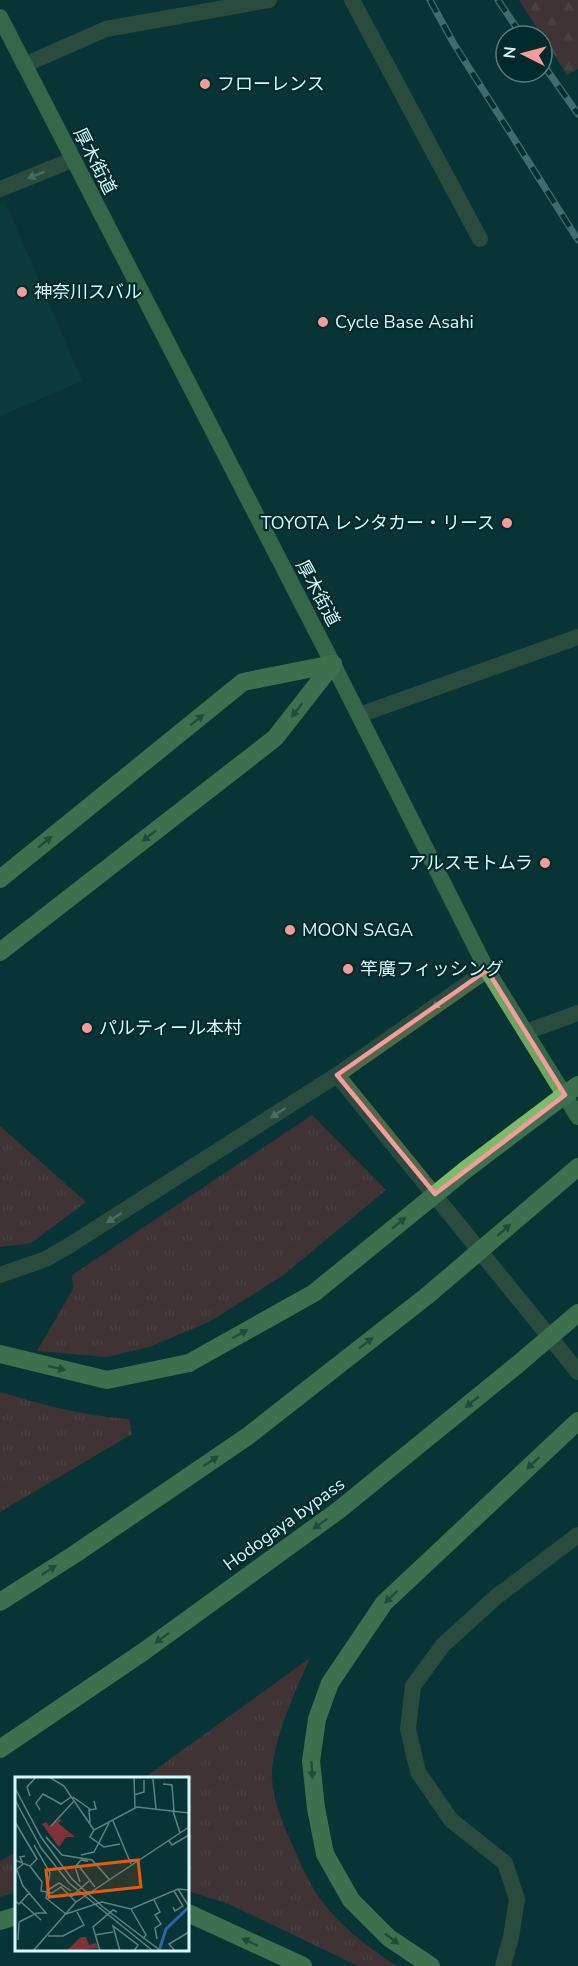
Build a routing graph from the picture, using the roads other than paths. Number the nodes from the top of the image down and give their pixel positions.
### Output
1 (270, 0) edge
2 (352, 0) edge
3 (0, 17) edge
4 (24, 65) junction
5 (72, 160) junction
6 (0, 189) edge
7 (480, 239) dead end
8 (578, 637) edge
9 (333, 664) junction
10 (359, 715) junction
11 (0, 879) edge
12 (0, 952) edge
13 (487, 970) junction
14 (578, 1013) edge
15 (526, 1032) junction
16 (337, 1075) junction
17 (578, 1085) edge
18 (578, 1117) edge
19 (578, 1167) edge
20 (0, 1275) edge
21 (578, 1313) edge
22 (0, 1354) edge
23 (578, 1372) edge
24 (577, 1422) edge
25 (578, 1535) edge
26 (0, 1602) edge
27 (0, 1749) edge
28 (189, 1913) edge
29 (15, 1916) edge
30 (0, 1921) edge
31 (303, 1966) edge
32 (431, 1966) edge
33 (503, 1966) edge

1 - 4 street
2 - 7 street
3 - 4 main road, 厚木街道
4 - 5 main road, 厚木街道
5 -> 6 street
5 - 9 main road, 厚木街道
8 - 10 street
9 - 10 main road, 厚木街道
11 -> 9 highway
9 -> 12 highway
10 - 13 main road, 厚木街道
13 - 15 main road, 厚木街道
13 -> 16 street
14 - 15 street
15 - 18 main road, 厚木街道
16 -> 20 street
16 - 23 street
22 -> 17 highway, bridge
26 -> 19 highway, bridge
21 -> 27 highway, Hodogaya bypass, bridge
24 -> 32 highway
25 - 33 street
31 -> 28 highway
29 - 30 highway

